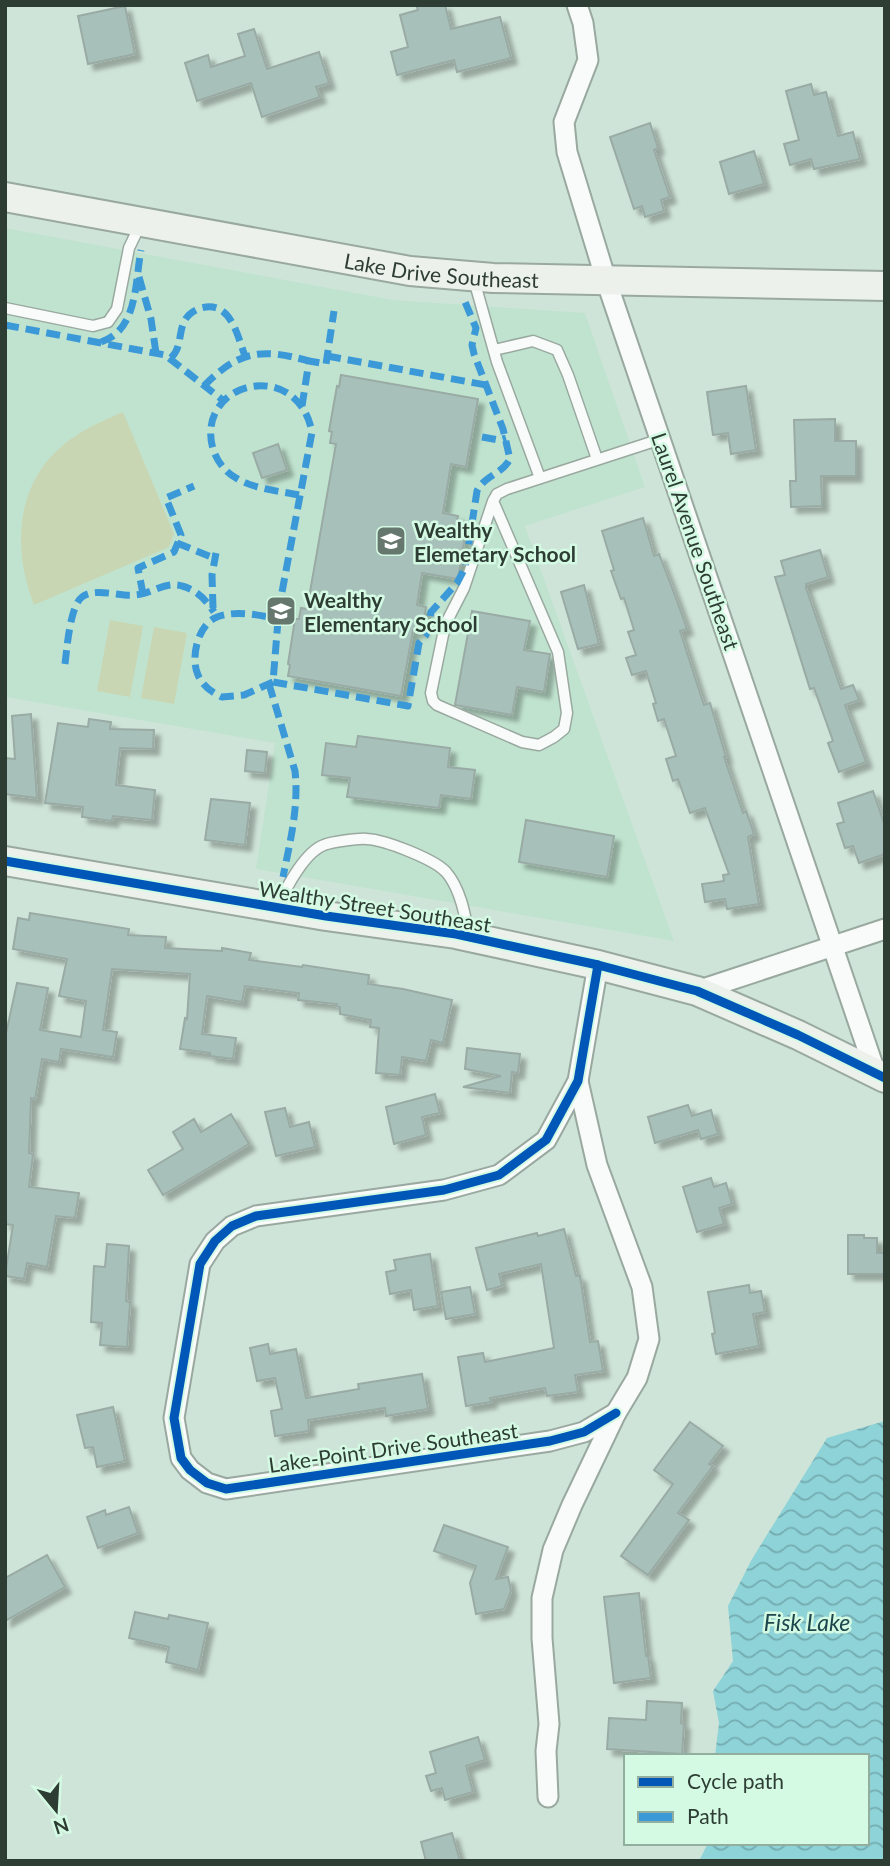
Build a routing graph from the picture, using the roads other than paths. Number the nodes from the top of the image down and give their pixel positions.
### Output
1 (577, 5) edge
2 (5, 197) edge
3 (141, 222) junction
4 (473, 276) junction
5 (606, 280) junction
6 (885, 286) edge
7 (5, 308) edge
8 (494, 350) junction
9 (661, 439) junction
10 (597, 459) junction
11 (540, 478) junction
12 (493, 501) junction
13 (5, 861) edge
14 (278, 908) junction
15 (885, 929) edge
16 (468, 937) junction
17 (834, 946) junction
18 (598, 965) junction
19 (697, 991) junction
20 (880, 1076) edge
21 (578, 1081) junction
22 (616, 1413) junction
23 (548, 1797) dead end

1 - 5 street, Laurel Avenue Southeast
2 - 3 main road, Lake Drive Southeast
3 - 4 main road, Lake Drive Southeast
3 - 7 lane
4 - 5 main road, Lake Drive Southeast
4 - 8 lane
5 - 6 main road, Lake Drive Southeast
5 - 9 street, Laurel Avenue Southeast
8 - 10 lane
8 - 11 lane
9 - 10 lane
9 - 17 street, Laurel Avenue Southeast
10 - 11 lane
11 - 12 lane
12 - 12 lane
13 - 14 main road, Wealthy Street Southeast
14 - 16 main road, Wealthy Street Southeast
14 - 16 lane
15 - 17 street
16 - 18 main road, Wealthy Street Southeast
17 - 19 street
17 - 20 street, Laurel Avenue Southeast
18 - 19 main road, Wealthy Street Southeast
18 - 21 street
19 - 20 main road, Wealthy Street Southeast
21 - 22 street
21 - 22 street, Lake-Point Drive Southeast
22 - 23 street

